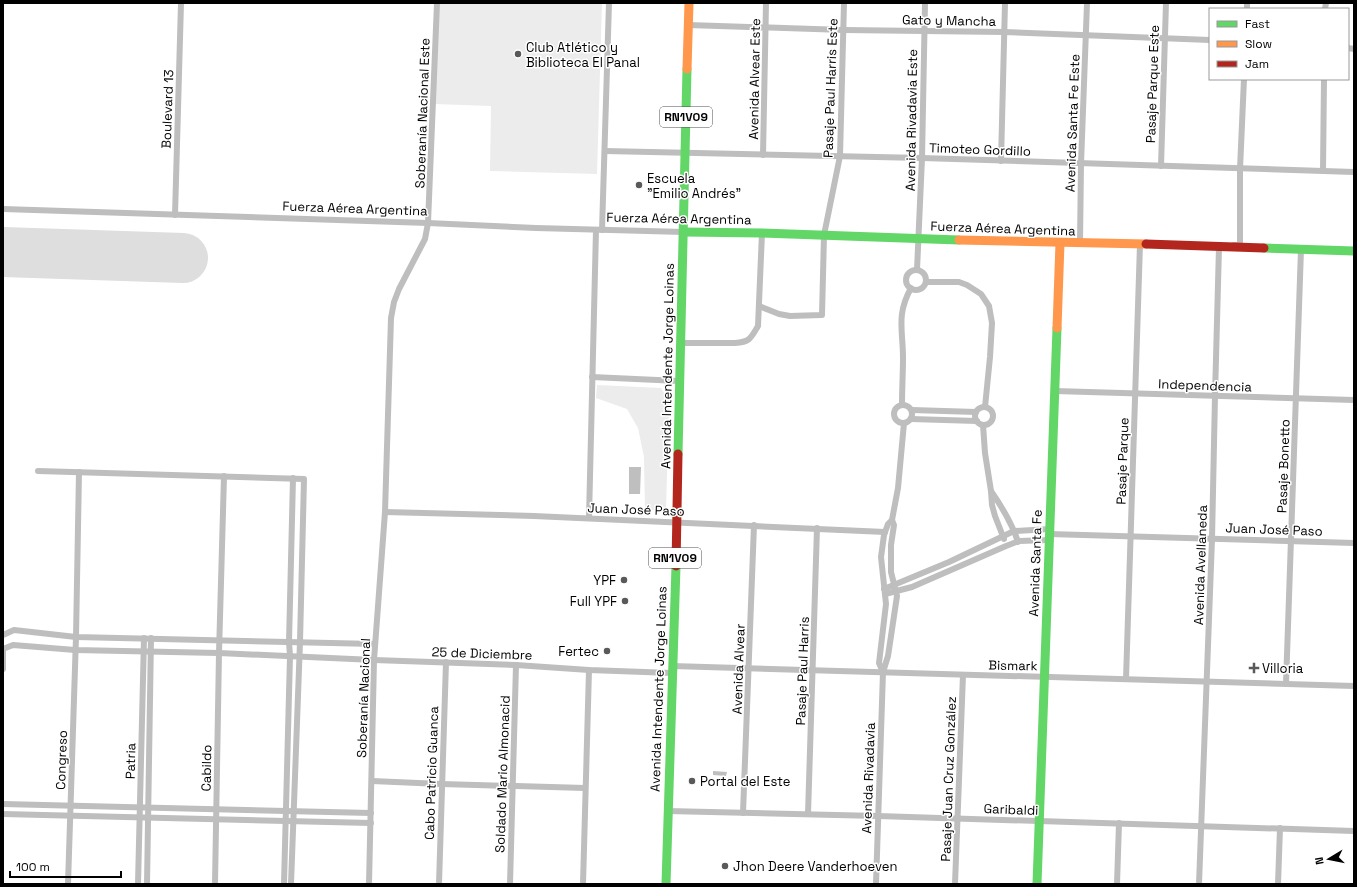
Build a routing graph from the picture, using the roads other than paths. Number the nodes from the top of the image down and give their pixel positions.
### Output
1 (181, 3) edge
2 (437, 3) edge
3 (609, 3) edge
4 (689, 3) edge
5 (766, 3) edge
6 (844, 3) edge
7 (925, 3) edge
8 (1005, 3) edge
9 (1087, 3) edge
10 (1166, 3) edge
11 (688, 25) junction
12 (766, 27) junction
13 (844, 30) junction
14 (924, 31) junction
15 (1004, 32) junction
16 (1085, 36) junction
17 (1164, 38) junction
18 (1209, 40) edge
19 (1244, 80) edge
20 (1324, 80) edge
21 (605, 151) junction
22 (685, 153) junction
23 (763, 155) junction
24 (840, 156) junction
25 (922, 158) junction
26 (1001, 161) junction
27 (1081, 164) junction
28 (1161, 166) junction
29 (1240, 169) junction
30 (1322, 171) junction
31 (1354, 172) edge
32 (3, 209) edge
33 (175, 215) junction
34 (428, 223) junction
35 (599, 230) junction
36 (684, 232) junction
37 (762, 233) junction
38 (824, 235) junction
39 (919, 237) junction
40 (1060, 243) junction
41 (1080, 244) junction
42 (1140, 244) junction
43 (1219, 247) junction
44 (1301, 249) junction
45 (1354, 251) edge
46 (917, 270) junction
47 (926, 282) junction
48 (911, 288) junction
49 (759, 306) junction
50 (680, 343) junction
51 (592, 377) junction
52 (679, 381) junction
53 (1055, 391) junction
54 (1135, 394) junction
55 (1214, 396) junction
56 (1296, 399) junction
57 (1354, 400) edge
58 (902, 404) junction
59 (985, 407) junction
60 (912, 410) junction
61 (976, 412) junction
62 (911, 419) junction
63 (977, 421) junction
64 (904, 423) junction
65 (983, 425) junction
66 (38, 471) dead end
67 (79, 472) junction
68 (224, 476) junction
69 (293, 478) junction
70 (991, 491) junction
71 (385, 512) junction
72 (589, 518) junction
73 (892, 520) junction
74 (677, 522) junction
75 (754, 525) junction
76 (817, 528) junction
77 (1014, 531) junction
78 (885, 532) junction
79 (1049, 534) junction
80 (1003, 536) junction
81 (1131, 537) junction
82 (1212, 539) junction
83 (1291, 541) junction
84 (1018, 542) junction
85 (1354, 543) edge
86 (1006, 546) junction
87 (895, 588) junction
88 (885, 592) junction
89 (3, 635) edge
90 (76, 636) junction
91 (144, 638) junction
92 (151, 638) junction
93 (220, 640) junction
94 (289, 642) junction
95 (300, 642) junction
96 (375, 644) junction
97 (3, 648) edge
98 (75, 650) junction
99 (147, 652) junction
100 (219, 653) junction
101 (290, 656) junction
102 (299, 657) junction
103 (374, 660) junction
104 (446, 662) junction
105 (516, 665) junction
106 (3, 668) edge
107 (750, 668) junction
108 (672, 669) junction
109 (589, 670) junction
110 (813, 670) junction
111 (883, 672) junction
112 (963, 675) junction
113 (1044, 677) junction
114 (1126, 679) junction
115 (1207, 682) junction
116 (1286, 684) junction
117 (1354, 686) edge
118 (372, 781) junction
119 (441, 784) junction
120 (512, 786) junction
121 (585, 788) junction
122 (3, 804) edge
123 (70, 806) junction
124 (140, 808) junction
125 (148, 808) junction
126 (216, 810) junction
127 (286, 811) junction
128 (667, 811) junction
129 (293, 812) junction
130 (371, 813) junction
131 (744, 813) junction
132 (3, 814) edge
133 (808, 814) junction
134 (70, 816) junction
135 (878, 816) junction
136 (140, 818) junction
137 (148, 818) junction
138 (957, 818) junction
139 (216, 820) junction
140 (286, 821) junction
141 (1039, 821) junction
142 (293, 822) junction
143 (371, 823) junction
144 (1119, 823) junction
145 (1202, 826) junction
146 (1280, 828) junction
147 (1354, 831) edge
148 (68, 884) edge
149 (138, 884) edge
150 (147, 884) edge
151 (215, 884) edge
152 (284, 884) edge
153 (291, 884) edge
154 (369, 884) edge
155 (439, 884) edge
156 (510, 884) edge
157 (583, 884) edge
158 (666, 884) edge
159 (876, 884) edge
160 (955, 884) edge
161 (1037, 884) edge
162 (1117, 884) edge
163 (1199, 884) edge
164 (1278, 884) edge

1 - 33 street, Boulevard 13
2 - 34 street, Soberanía Nacional Este
3 - 21 street
4 - 11 street, RN1V09
5 - 12 street, Avenida Alvear Este
6 - 13 street, Pasaje Paul Harris Este
7 - 14 street, Avenida Rivadavia Este
8 - 15 street
9 - 16 street, Avenida Santa Fe Este
10 - 17 street, Pasaje Parque Este
11 - 12 street, Gato y Mancha
11 - 22 street, RN1V09
12 - 13 street, Gato y Mancha
12 - 23 street, Avenida Alvear Este
13 - 14 street, Gato y Mancha
13 - 24 street, Pasaje Paul Harris Este
14 - 15 street, Gato y Mancha
14 - 25 street, Avenida Rivadavia Este
15 - 16 street, Gato y Mancha
15 - 26 street
16 - 17 street, Gato y Mancha
16 - 27 street, Avenida Santa Fe Este
17 - 18 street, Gato y Mancha
17 - 28 street, Pasaje Parque Este
19 - 29 street
20 - 30 street
21 - 22 street, Timoteo Gordillo
21 - 35 street
22 - 23 street, Timoteo Gordillo
22 - 36 street, RN1V09
23 - 24 street, Timoteo Gordillo
24 - 25 street, Timoteo Gordillo
24 - 38 street, Pasaje Paul Harris Este
25 - 26 street, Timoteo Gordillo
25 - 39 street, Avenida Rivadavia Este
26 - 27 street, Timoteo Gordillo
27 - 28 street, Timoteo Gordillo
27 - 41 street, Avenida Santa Fe Este
28 - 29 street, Timoteo Gordillo
29 - 30 street, Timoteo Gordillo
29 - 43 street
30 - 31 street, Timoteo Gordillo
32 - 33 street, Fuerza Aérea Argentina
33 - 34 street, Fuerza Aérea Argentina
34 - 35 street, Fuerza Aérea Argentina
34 - 71 street, Soberanía Nacional Este
35 - 36 street, Fuerza Aérea Argentina
35 - 51 street
36 - 37 street, Fuerza Aérea Argentina
36 - 50 street, Avenida Intendente Jorge Loinas / RN1V09
37 - 38 street, Fuerza Aérea Argentina
37 - 49 street
38 - 39 street, Fuerza Aérea Argentina
38 - 49 street, Pasaje Paul Harris Este
39 - 40 street, Fuerza Aérea Argentina
39 - 46 street
40 - 41 street, Fuerza Aérea Argentina
40 - 53 street, Avenida Santa Fe
41 - 42 street, Fuerza Aérea Argentina
42 - 43 street, Fuerza Aérea Argentina
42 - 54 street, Pasaje Parque
43 - 44 street, Fuerza Aérea Argentina
43 - 55 street, Avenida Avellaneda
44 - 45 street, Fuerza Aérea Argentina
44 - 56 street, Pasaje Bonetto
46 - 47 street
46 - 48 street
47 - 48 street
47 - 59 street
48 - 58 street
49 - 50 street
50 - 52 street, Avenida Intendente Jorge Loinas / RN1V09
51 - 52 street
51 - 72 street
52 - 74 street, Avenida Intendente Jorge Loinas / RN1V09
53 - 54 street, Independencia
53 - 79 street, Avenida Santa Fe
54 - 55 street, Independencia
54 - 81 street, Pasaje Parque
55 - 56 street, Independencia
55 - 82 street, Avenida Avellaneda
56 - 57 street, Independencia
56 - 83 street, Pasaje Bonetto
58 - 60 street
58 - 64 street
59 - 61 street
59 - 65 street
60 - 61 street
60 - 62 street
61 - 63 street
62 - 63 street
62 - 64 street
63 - 65 street
64 - 73 street, Avenida Rivadavia
65 - 70 street
66 - 67 street
67 - 68 street
67 - 90 street, Congreso
68 - 69 street
68 - 93 street, Cabildo
69 - 94 street
69 - 95 street
70 - 77 street
70 - 80 street
71 - 72 street, Juan José Paso
71 - 96 street, Soberanía Nacional
72 - 74 street, Juan José Paso
73 - 78 street, Avenida Rivadavia
73 - 87 street, Avenida Rivadavia
74 - 75 street, Juan José Paso
74 - 108 street, Avenida Intendente Jorge Loinas / RN1V09
75 - 76 street, Juan José Paso
75 - 107 street, Avenida Alvear
76 - 78 street, Juan José Paso
76 - 110 street, Pasaje Paul Harris
77 - 79 street, Juan José Paso
77 - 80 street, Juan José Paso
77 - 84 street
78 - 88 street, Avenida Rivadavia
79 - 81 street, Juan José Paso
79 - 84 street, Juan José Paso
79 - 113 street, Avenida Santa Fe
80 - 86 street
80 - 87 street, Juan José Paso
81 - 82 street, Juan José Paso
81 - 114 street, Pasaje Parque
82 - 83 street, Juan José Paso
82 - 115 street, Avenida Avellaneda
83 - 85 street, Juan José Paso
83 - 116 street, Pasaje Bonetto
84 - 86 street, Juan José Paso
86 - 87 street, Juan José Paso
87 - 88 street, Juan José Paso
87 - 111 street, Avenida Rivadavia
88 - 111 street, Avenida Rivadavia
89 - 90 street
90 - 91 street
90 - 98 street, Congreso
91 - 92 street
91 - 99 street, Patria
92 - 93 street
92 - 99 street, Patria
93 - 94 street
93 - 100 street, Cabildo
94 - 95 street
94 - 101 street
95 - 96 street
95 - 102 street
96 - 103 street, Soberanía Nacional
97 - 98 street, 25 de Diciembre
97 - 106 street
98 - 99 street, 25 de Diciembre
98 - 123 street, Congreso
99 - 100 street, 25 de Diciembre
99 - 124 street, Patria
99 - 125 street, Patria
100 - 101 street, 25 de Diciembre
100 - 126 street, Cabildo
101 - 102 street, 25 de Diciembre
101 - 127 street
102 - 103 street, 25 de Diciembre
102 - 129 street
103 - 104 street, 25 de Diciembre
103 - 118 street, Soberanía Nacional
104 - 105 street, 25 de Diciembre
104 - 119 street, Cabo Patricio Guanca
105 - 109 street, 25 de Diciembre
105 - 120 street, Soldado Mario Almonacid
107 - 108 street, Bismark
107 - 110 street, Bismark
107 - 131 street, Avenida Alvear
108 - 109 street, 25 de Diciembre
108 - 128 street, Avenida Intendente Jorge Loinas / RN1V09
109 - 121 street
110 - 111 street, Bismark
110 - 133 street, Pasaje Paul Harris
111 - 112 street, Bismark
111 - 135 street, Avenida Rivadavia
112 - 113 street, Bismark
112 - 138 street, Pasaje Juan Cruz González
113 - 114 street, Bismark
113 - 141 street, Avenida Santa Fe
114 - 115 street, Bismark
115 - 116 street, Bismark
115 - 145 street, Avenida Avellaneda
116 - 117 street, Bismark
118 - 119 street
118 - 130 street, Soberanía Nacional
119 - 120 street
119 - 155 street, Cabo Patricio Guanca
120 - 121 street
120 - 156 street, Soldado Mario Almonacid
121 - 157 street
122 - 123 street
123 - 124 street
123 - 134 street, Congreso
124 - 125 street
124 - 136 street, Patria
125 - 126 street
125 - 137 street, Patria
126 - 127 street
126 - 139 street, Cabildo
127 - 129 street
127 - 140 street
128 - 131 street, Garibaldi
128 - 158 street, Avenida Intendente Jorge Loinas / RN1V09
129 - 130 street
129 - 142 street
130 - 143 street, Soberanía Nacional
131 - 133 street, Garibaldi
132 - 134 street
133 - 135 street, Garibaldi
134 - 136 street
134 - 148 street, Congreso
135 - 138 street, Garibaldi
135 - 159 street, Avenida Rivadavia
136 - 137 street
136 - 149 street, Patria
137 - 139 street
137 - 150 street, Patria
138 - 141 street, Garibaldi
138 - 160 street, Pasaje Juan Cruz González
139 - 140 street
139 - 151 street, Cabildo
140 - 142 street
140 - 152 street
141 - 144 street, Garibaldi
141 - 161 street, Avenida Santa Fe
142 - 143 street
142 - 153 street
143 - 154 street, Soberanía Nacional
144 - 145 street, Garibaldi
144 - 162 street
145 - 146 street, Garibaldi
145 - 163 street, Avenida Avellaneda
146 - 147 street, Garibaldi
146 - 164 street

